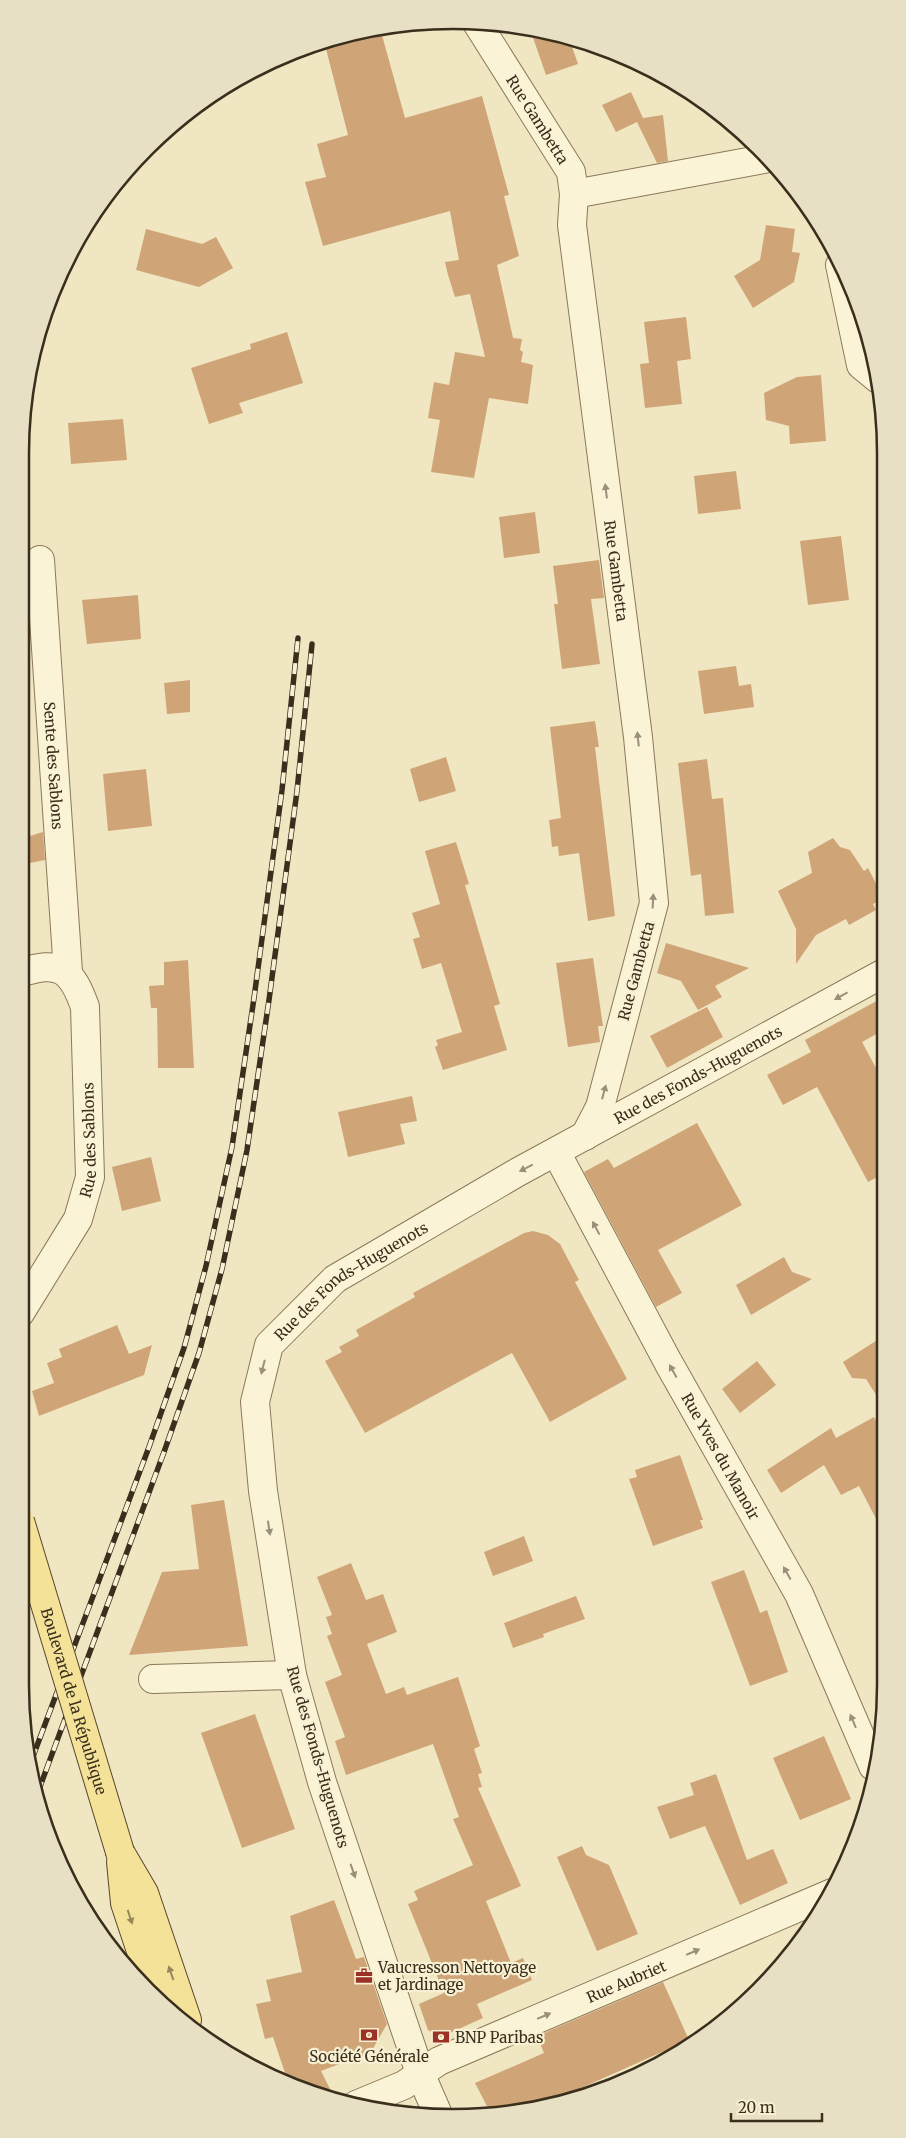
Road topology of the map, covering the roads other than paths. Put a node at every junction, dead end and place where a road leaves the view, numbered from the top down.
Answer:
1 (482, 30) edge
2 (759, 160) edge
3 (574, 194) junction
4 (846, 294) edge
5 (869, 372) edge
6 (40, 560) dead end
7 (29, 971) edge
8 (68, 972) junction
9 (877, 977) edge
10 (585, 1136) junction
11 (556, 1152) junction
12 (29, 1299) edge
13 (29, 1551) edge
14 (292, 1676) junction
15 (153, 1679) dead end
16 (870, 1762) edge
17 (120, 1852) junction
18 (819, 1898) edge
19 (152, 1984) edge
20 (185, 2014) edge
21 (420, 2073) junction
22 (367, 2100) edge
23 (435, 2108) edge

1 - 3 street, Rue Gambetta
2 - 3 street
10 -> 3 street, Rue Gambetta
4 - 5 street
6 - 8 street, Sente des Sablons
7 - 8 street
8 - 12 street, Rue des Sablons
9 -> 10 street, Rue des Fonds-Huguenots
10 - 11 street, Rue des Fonds-Huguenots
11 -> 14 street, Rue des Fonds-Huguenots
16 -> 11 street, Rue Yves du Manoir
13 - 17 main road, Boulevard de la République, bridge
14 - 15 street
14 -> 21 street, Rue des Fonds-Huguenots
17 -> 19 main road, Boulevard de la République
20 -> 17 main road, Boulevard de la République
21 -> 18 street, Rue Aubriet
21 - 22 street, Rue Aubriet
21 - 23 street, Rue des Fonds-Huguenots

